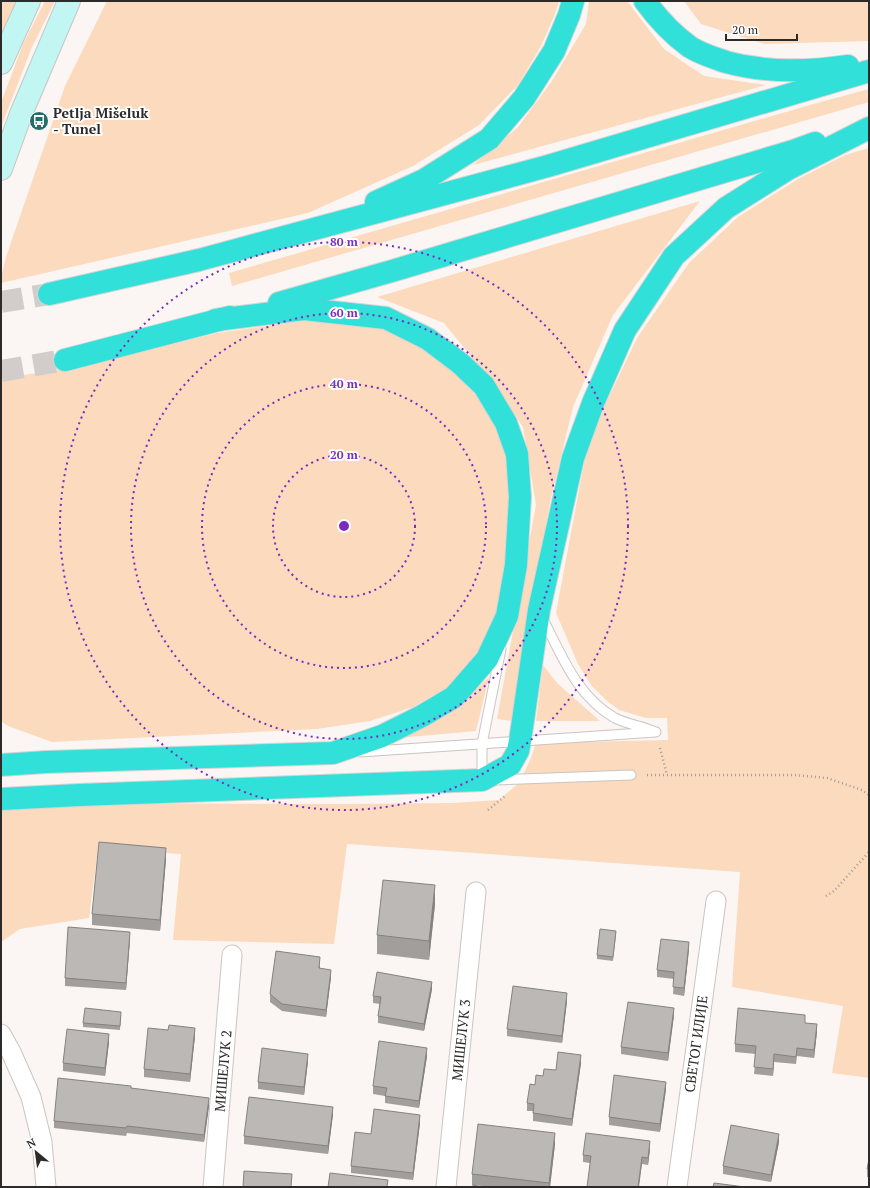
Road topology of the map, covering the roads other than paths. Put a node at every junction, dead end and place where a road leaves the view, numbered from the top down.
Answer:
1 (28, 1) edge
2 (69, 1) edge
3 (573, 1) edge
4 (645, 1) edge
5 (1, 63) edge
6 (869, 63) edge
7 (869, 71) edge
8 (869, 125) edge
9 (869, 128) edge
10 (1, 170) edge
11 (318, 228) junction
12 (49, 294) tunnel mouth
13 (216, 320) junction
14 (65, 360) tunnel mouth
15 (539, 610) junction
16 (507, 616) junction
17 (520, 741) junction
18 (482, 744) junction
19 (333, 753) junction
20 (4, 763) edge
21 (631, 775) road end
22 (482, 780) junction
23 (1, 799) edge
24 (476, 892) dead end
25 (716, 901) dead end
26 (232, 955) dead end
27 (1, 1034) edge
28 (46, 1187) edge
29 (213, 1187) edge
30 (446, 1187) edge
31 (677, 1187) edge

1 - 5 street
2 - 10 street
3 - 11 highway
4 - 6 highway
7 - 11 highway
8 - 13 highway
9 - 15 highway
11 - 12 highway
13 - 14 highway
13 - 16 highway
15 - 17 highway
15 - 17 lane
16 - 18 lane
16 - 19 highway
17 - 18 lane
17 - 22 highway
18 - 19 lane
18 - 22 lane
19 - 20 highway
21 - 22 lane
22 - 23 highway
24 - 30 street, МИШЕЛУК 3
25 - 31 street, СВЕТОГ ИЛИЈЕ
26 - 29 street, МИШЕЛУК 2
27 - 28 street

